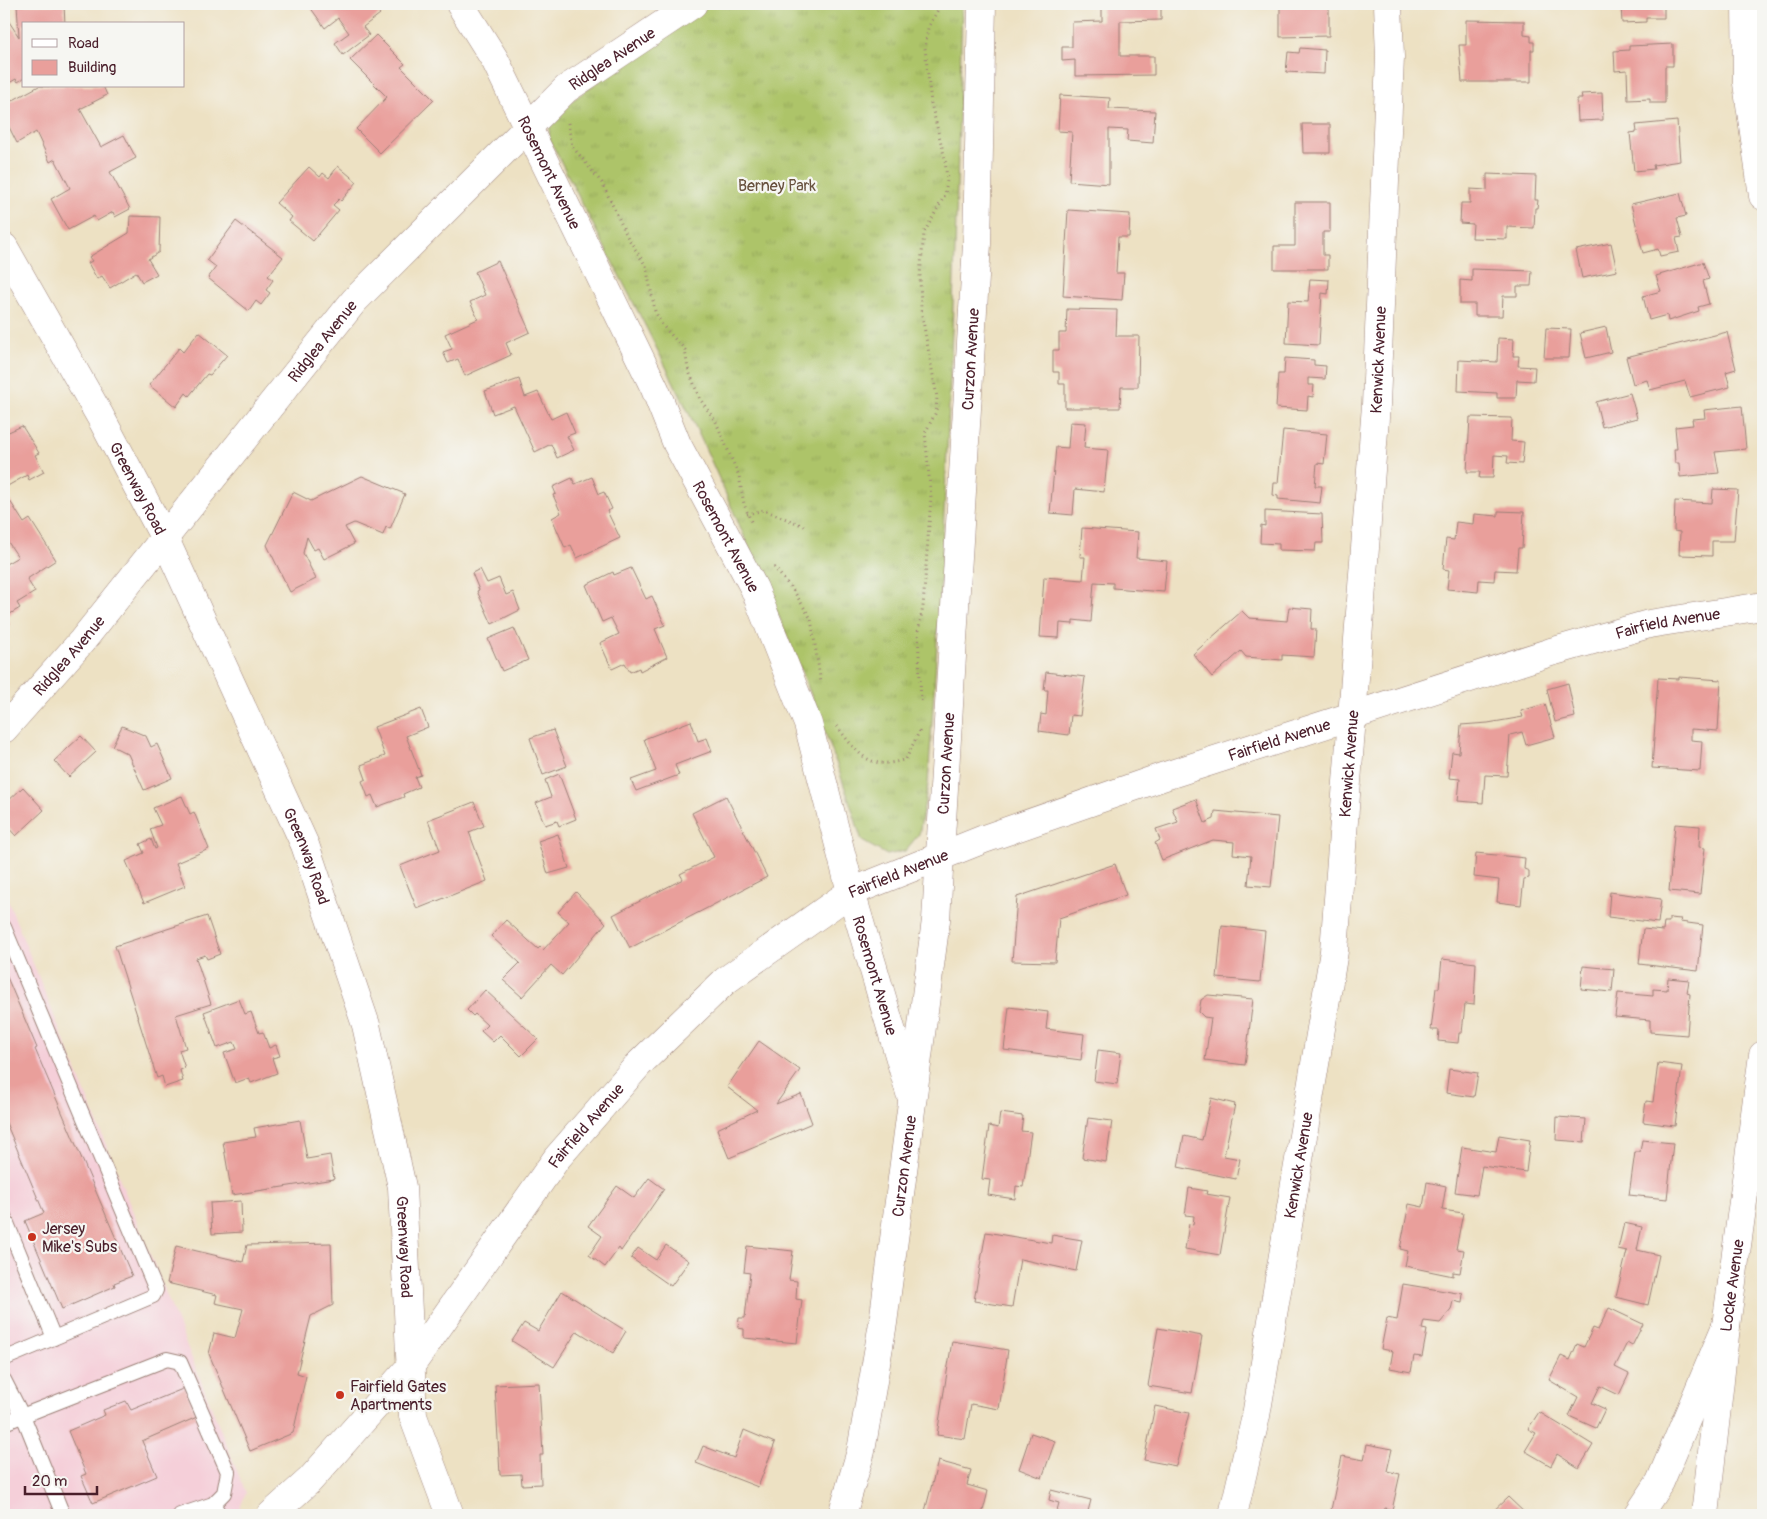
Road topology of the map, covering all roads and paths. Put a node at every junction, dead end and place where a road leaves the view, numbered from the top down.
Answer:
1 (460, 4) edge
2 (693, 4) edge
3 (941, 4) edge
4 (982, 4) edge
5 (1388, 4) edge
6 (1746, 4) edge
7 (567, 117) dead end
8 (528, 127) junction
9 (1763, 196) edge
10 (4, 247) edge
11 (748, 514) junction
12 (804, 526) dead end
13 (722, 527) junction
14 (754, 530) dead end
15 (164, 537) junction
16 (768, 560) dead end
17 (1763, 606) edge
18 (822, 692) dead end
19 (921, 710) dead end
20 (1352, 716) junction
21 (833, 722) dead end
22 (921, 728) dead end
23 (4, 729) edge
24 (939, 856) junction
25 (851, 892) junction
26 (4, 927) edge
27 (1763, 1055) edge
28 (912, 1101) junction
29 (4, 1216) edge
30 (1726, 1326) junction
31 (54, 1338) junction
32 (4, 1359) edge
33 (410, 1367) junction
34 (4, 1380) edge
35 (23, 1416) junction
36 (4, 1423) edge
37 (217, 1509) edge
38 (63, 1515) edge
39 (180, 1515) edge
40 (271, 1515) edge
41 (450, 1515) edge
42 (842, 1515) edge
43 (1233, 1515) edge
44 (1638, 1515) edge
45 (1705, 1515) edge

1 - 8 street, Rosemont Avenue
2 - 8 street, Ridglea Avenue
3 - 19 path
4 - 24 street, Curzon Avenue
5 - 20 street, Kenwick Avenue
6 - 9 street
7 - 11 path
8 - 13 street, Rosemont Avenue
8 - 15 street, Ridglea Avenue
10 - 15 street, Greenway Road
11 - 12 path
11 - 13 path
11 - 14 path
13 - 25 street, Rosemont Avenue
15 - 23 street, Ridglea Avenue
15 - 33 street, Greenway Road
16 - 18 path
17 - 20 street, Fairfield Avenue
20 - 24 street, Fairfield Avenue
20 - 43 street, Kenwick Avenue
21 - 22 path
24 - 25 street, Fairfield Avenue
24 - 28 street, Curzon Avenue
25 - 28 street, Rosemont Avenue
25 - 33 street, Fairfield Avenue
26 - 31 lane
27 - 30 street, Locke Avenue
28 - 42 street, Curzon Avenue
29 - 31 lane
30 - 44 street
30 - 45 street, Locke Avenue
31 - 32 lane
33 - 40 street, Fairfield Avenue
33 - 41 street, Greenway Road
34 - 35 lane
35 - 36 lane
35 - 37 lane
35 - 38 lane
37 - 39 lane

